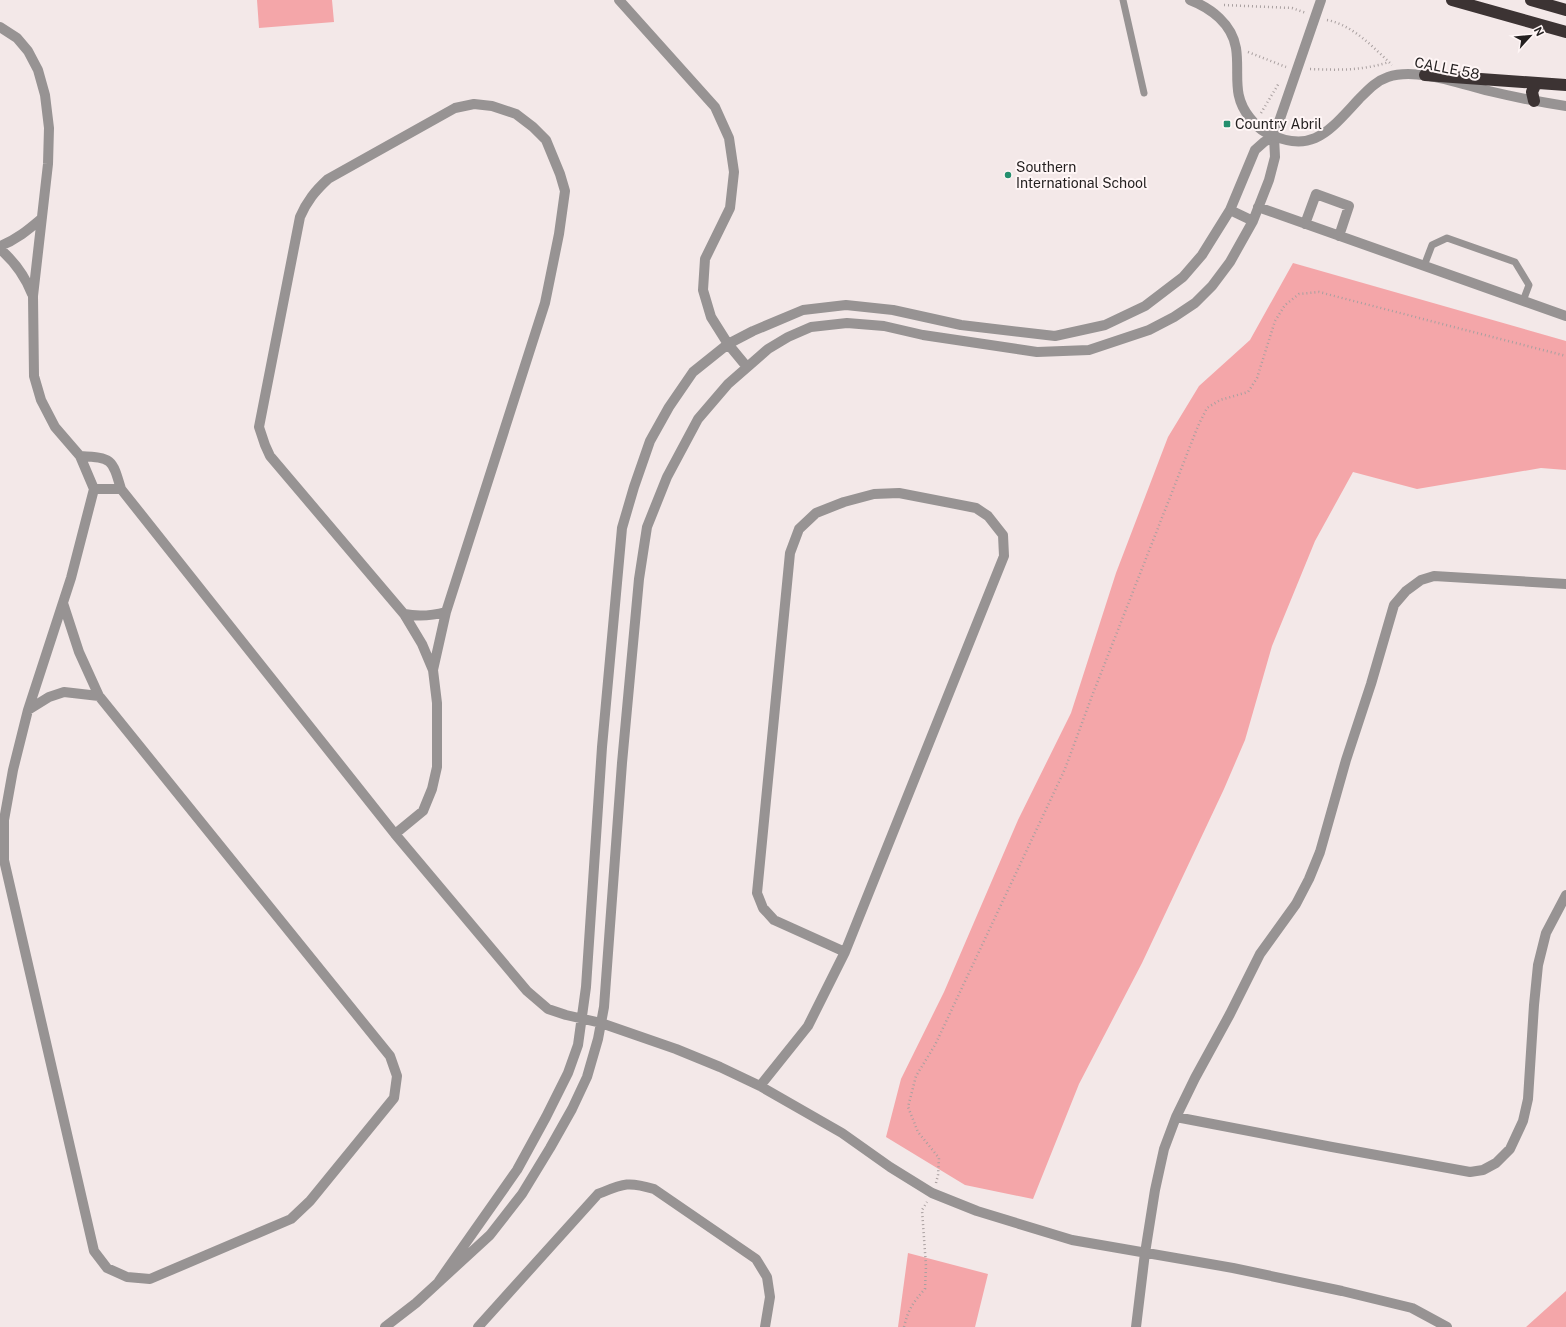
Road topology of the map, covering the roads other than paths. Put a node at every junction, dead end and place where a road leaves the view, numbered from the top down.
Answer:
1 (619, 0) edge
2 (1123, 0) edge
3 (1190, 0) edge
4 (1321, 0) edge
5 (1452, 0) edge
6 (1531, 0) edge
7 (1566, 10) edge
8 (0, 27) edge
9 (1566, 32) edge
10 (1425, 75) junction
11 (1536, 83) junction
12 (1566, 85) edge
13 (1144, 93) dead end
14 (1534, 101) junction
15 (1566, 106) edge
16 (1274, 136) junction
17 (1258, 207) junction
18 (1230, 210) junction
19 (41, 219) junction
20 (1253, 221) junction
21 (1305, 224) junction
22 (1339, 236) junction
23 (0, 246) edge
24 (0, 249) edge
25 (1424, 266) junction
26 (33, 296) junction
27 (1523, 301) junction
28 (1566, 316) edge
29 (728, 344) junction
30 (747, 367) junction
31 (80, 456) junction
32 (94, 489) junction
33 (121, 489) junction
34 (1566, 584) edge
35 (63, 603) junction
36 (446, 612) junction
37 (404, 614) junction
38 (433, 670) junction
39 (99, 696) junction
40 (28, 710) junction
41 (395, 834) junction
42 (1566, 895) edge
43 (845, 952) junction
44 (582, 1019) junction
45 (601, 1023) junction
46 (760, 1086) junction
47 (1176, 1117) junction
48 (1145, 1253) junction
49 (440, 1281) junction
50 (385, 1327) edge
51 (478, 1327) edge
52 (765, 1327) edge
53 (1136, 1327) edge
54 (1447, 1327) edge

1 - 29 street
2 - 13 lane
3 - 16 street, CALLE 58
4 - 16 street
5 - 9 highway
6 - 7 highway
8 - 19 street
10 - 11 highway
10 - 14 street, CALLE 58
10 - 16 street, CALLE 58
11 - 12 highway
11 - 14 highway
14 - 15 street, CALLE 58
16 - 17 street
16 - 18 street
17 - 20 street
17 - 21 street
18 - 20 street
18 - 29 street
19 - 23 street
19 - 26 street
20 - 30 street
21 - 22 street
21 - 22 street
22 - 25 street
24 - 26 street
25 - 27 street
25 - 27 lane
26 - 31 street
27 - 28 street
29 - 30 street
29 - 44 street
30 - 45 street
31 - 32 street
31 - 33 street
32 - 33 street
32 - 35 street
33 - 41 street
34 - 47 street
35 - 39 street
35 - 40 street
36 - 37 street
36 - 37 street
36 - 38 street
37 - 38 street
38 - 41 street
39 - 40 street
39 - 40 street
41 - 44 street
42 - 47 street
43 - 43 street
43 - 46 street
44 - 45 street
44 - 49 street
45 - 46 street
45 - 49 street
46 - 48 street
47 - 48 street
48 - 53 street
48 - 54 street
49 - 50 street
51 - 52 street

